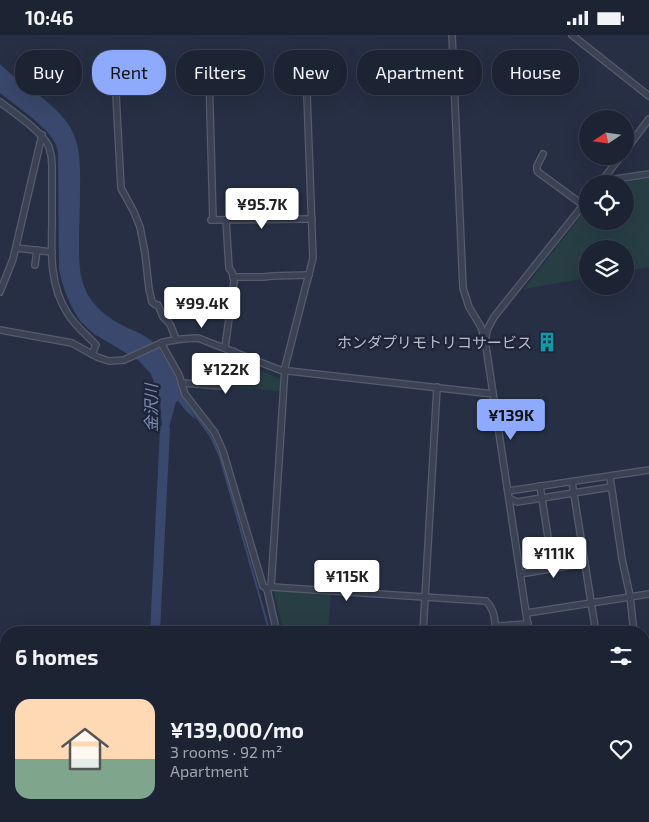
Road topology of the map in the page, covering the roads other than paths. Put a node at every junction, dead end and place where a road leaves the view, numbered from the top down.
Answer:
1 (452, 35) edge
2 (572, 35) edge
3 (116, 95) edge
4 (209, 95) edge
5 (307, 95) edge
6 (649, 96) edge
7 (0, 102) edge
8 (649, 119) edge
9 (42, 135) junction
10 (634, 139) edge
11 (543, 154) dead end
12 (649, 174) edge
13 (634, 177) edge
14 (579, 199) edge
15 (579, 210) edge
16 (312, 219) junction
17 (226, 220) junction
18 (16, 248) junction
19 (37, 250) junction
20 (52, 252) junction
21 (35, 265) dead end
22 (309, 275) junction
23 (233, 277) junction
24 (0, 292) edge
25 (0, 330) edge
26 (176, 339) junction
27 (485, 340) junction
28 (161, 343) junction
29 (225, 348) junction
30 (233, 351) junction
31 (92, 355) junction
32 (285, 371) junction
33 (182, 383) junction
34 (437, 387) junction
35 (493, 394) junction
36 (649, 470) edge
37 (610, 477) junction
38 (572, 482) junction
39 (540, 486) junction
40 (611, 487) junction
41 (508, 491) junction
42 (574, 493) junction
43 (509, 498) junction
44 (542, 498) junction
45 (585, 563) junction
46 (553, 569) junction
47 (520, 574) junction
48 (269, 588) junction
49 (649, 594) edge
50 (630, 596) junction
51 (425, 597) junction
52 (591, 603) junction
53 (526, 613) junction
54 (528, 624) joint
55 (276, 626) edge
56 (423, 626) edge
57 (498, 626) joint
58 (595, 626) edge
59 (633, 626) edge

1 - 27 street
2 - 6 street
3 - 26 street
4 - 17 street
5 - 16 street
7 - 9 street
8 - 10 street
9 - 18 street
9 - 20 street
11 - 14 street
12 - 13 street
15 - 27 street
16 - 17 street
16 - 22 street
17 - 23 street
18 - 19 street
18 - 24 street
19 - 20 street
19 - 21 street
20 - 31 street
22 - 23 street
22 - 32 street
23 - 29 street
25 - 31 street
26 - 28 street
26 - 29 street
27 - 35 street
28 - 31 street
28 - 33 street
29 - 30 street
30 - 32 street
30 - 33 street
32 - 34 street
32 - 48 street
33 - 48 street
34 - 35 street
34 - 51 street
35 - 41 street
36 - 37 street
37 - 38 street
37 - 40 street
38 - 39 street
38 - 42 street
39 - 41 street
39 - 44 street
40 - 42 street
40 - 50 street
41 - 43 street
42 - 44 street
42 - 45 street
43 - 44 street
43 - 47 street
44 - 46 street
45 - 46 street
45 - 52 street
46 - 47 street
47 - 53 street
48 - 51 street
48 - 55 street
49 - 50 street
50 - 52 street
50 - 59 street
51 - 56 street
51 - 57 street
52 - 53 street
52 - 58 street
53 - 54 street
54 - 57 street

